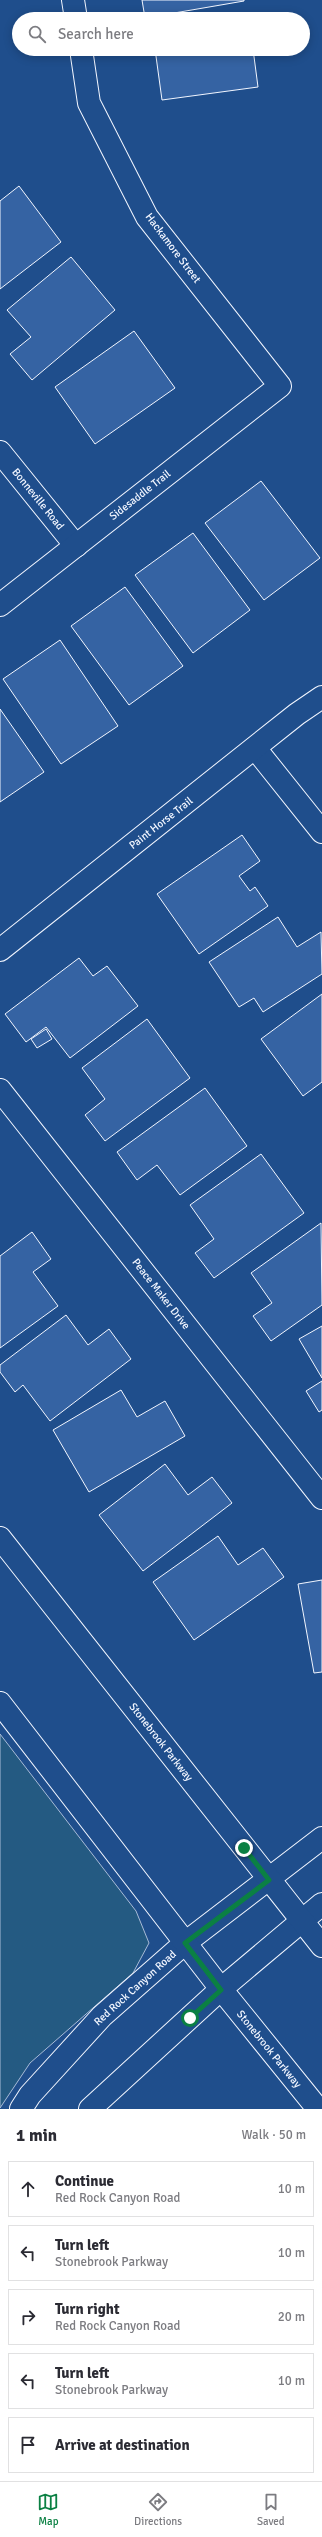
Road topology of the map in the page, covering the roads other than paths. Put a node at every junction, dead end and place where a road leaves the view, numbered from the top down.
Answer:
1 (73, 0) edge
2 (75, 12) edge
3 (82, 56) edge
4 (280, 386) joint
5 (0, 452) edge
6 (76, 546) junction
7 (0, 605) edge
8 (322, 697) edge
9 (255, 748) junction
10 (322, 832) edge
11 (0, 950) edge
12 (0, 1090) edge
13 (322, 1498) edge
14 (0, 1538) edge
15 (0, 1703) edge
16 (322, 1838) edge
17 (269, 1880) junction
18 (322, 1904) edge
19 (302, 1921) junction
20 (185, 1943) junction
21 (322, 1946) edge
22 (221, 1990) junction
23 (21, 2109) edge
24 (90, 2109) edge
25 (318, 2109) edge

1 - 2 street
3 - 4 street, Hackamore Street
4 - 6 street, Sidesaddle Trail
5 - 6 street, Bonneville Road
6 - 7 street, Sidesaddle Trail
8 - 9 street, Paint Horse Trail
9 - 10 street
9 - 11 street, Paint Horse Trail
12 - 13 street, Peace Maker Drive
14 - 17 street, Stonebrook Parkway
15 - 20 street, Stonebrook Parkway
16 - 17 street, Red Rock Canyon Road
17 - 19 street, Stonebrook Parkway
17 - 20 street, Red Rock Canyon Road
18 - 19 street
19 - 21 street, Stonebrook Parkway
19 - 22 street
20 - 22 street, Stonebrook Parkway
20 - 23 street, Red Rock Canyon Road
22 - 24 street
22 - 25 street, Stonebrook Parkway

